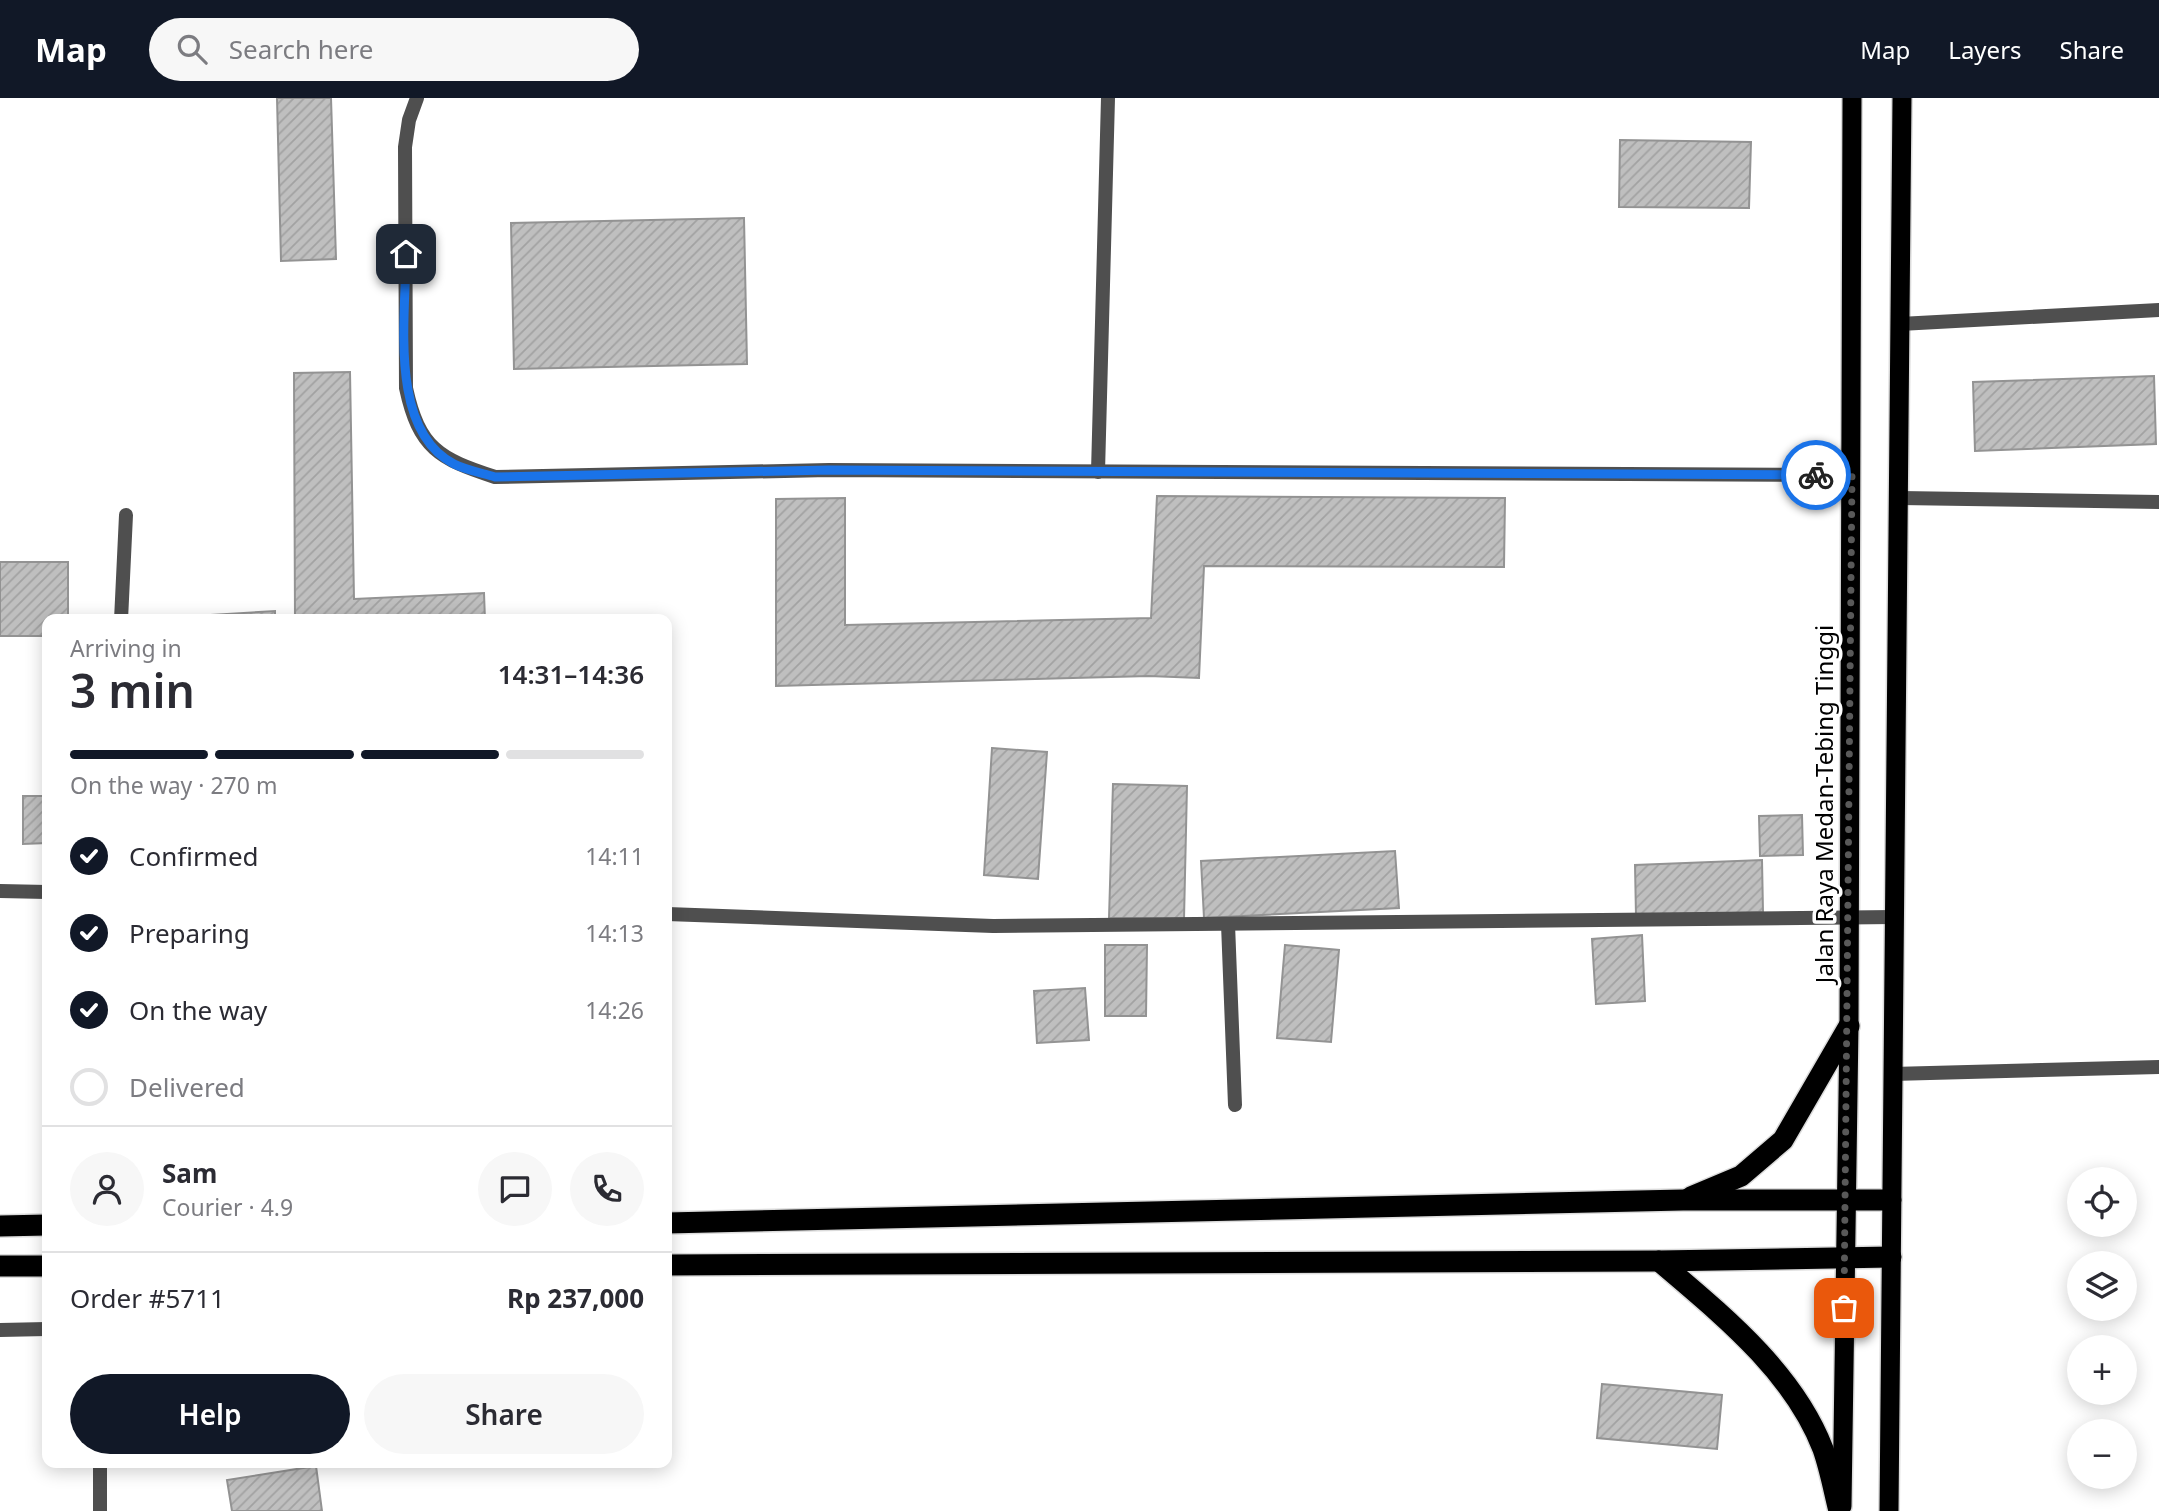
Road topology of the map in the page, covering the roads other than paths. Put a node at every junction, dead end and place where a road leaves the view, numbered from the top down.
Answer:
1 (417, 98) edge
2 (1108, 98) edge
3 (1852, 98) edge
4 (1902, 98) edge
5 (2159, 310) edge
6 (1900, 324) junction
7 (1098, 472) junction
8 (1852, 475) junction
9 (1900, 498) junction
10 (2159, 502) edge
11 (126, 516) dead end
12 (121, 614) edge
13 (0, 891) edge
14 (42, 892) edge
15 (672, 914) edge
16 (1849, 916) junction
17 (1894, 917) junction
18 (1227, 924) junction
19 (1849, 1026) junction
20 (2159, 1067) edge
21 (1892, 1074) junction
22 (1235, 1105) dead end
23 (1682, 1200) junction
24 (1891, 1200) junction
25 (1844, 1202) junction
26 (672, 1223) edge
27 (42, 1225) edge
28 (0, 1226) edge
29 (1891, 1257) junction
30 (1844, 1258) junction
31 (1659, 1261) junction
32 (672, 1265) edge
33 (0, 1266) edge
34 (42, 1266) edge
35 (42, 1329) edge
36 (0, 1330) edge
37 (100, 1468) edge
38 (100, 1511) edge
39 (1841, 1511) edge
40 (1889, 1511) edge

1 - 7 street
2 - 7 street
3 - 8 highway, Jalan Raya Medan-Tebing Tinggi
4 - 6 highway
5 - 6 street
6 - 9 highway
7 - 8 street
8 - 16 highway, Jalan Raya Medan-Tebing Tinggi
9 - 10 street
9 - 17 highway
11 - 12 street
13 - 14 street
15 - 18 street
16 - 17 street
16 - 18 street
16 - 19 highway, Jalan Raya Medan-Tebing Tinggi
17 - 21 highway
18 - 22 street
19 - 23 highway
19 - 25 highway, Jalan Raya Medan-Tebing Tinggi
20 - 21 street
21 - 24 highway
23 - 25 highway
23 - 26 highway
24 - 25 highway
24 - 29 highway
25 - 30 highway, Jalan Raya Medan-Tebing Tinggi
27 - 28 highway
29 - 30 highway
29 - 40 highway
30 - 31 highway
30 - 39 highway, Jalan Raya Medan-Tebing Tinggi
31 - 32 highway
31 - 39 highway
33 - 34 highway
35 - 36 street
37 - 38 street

